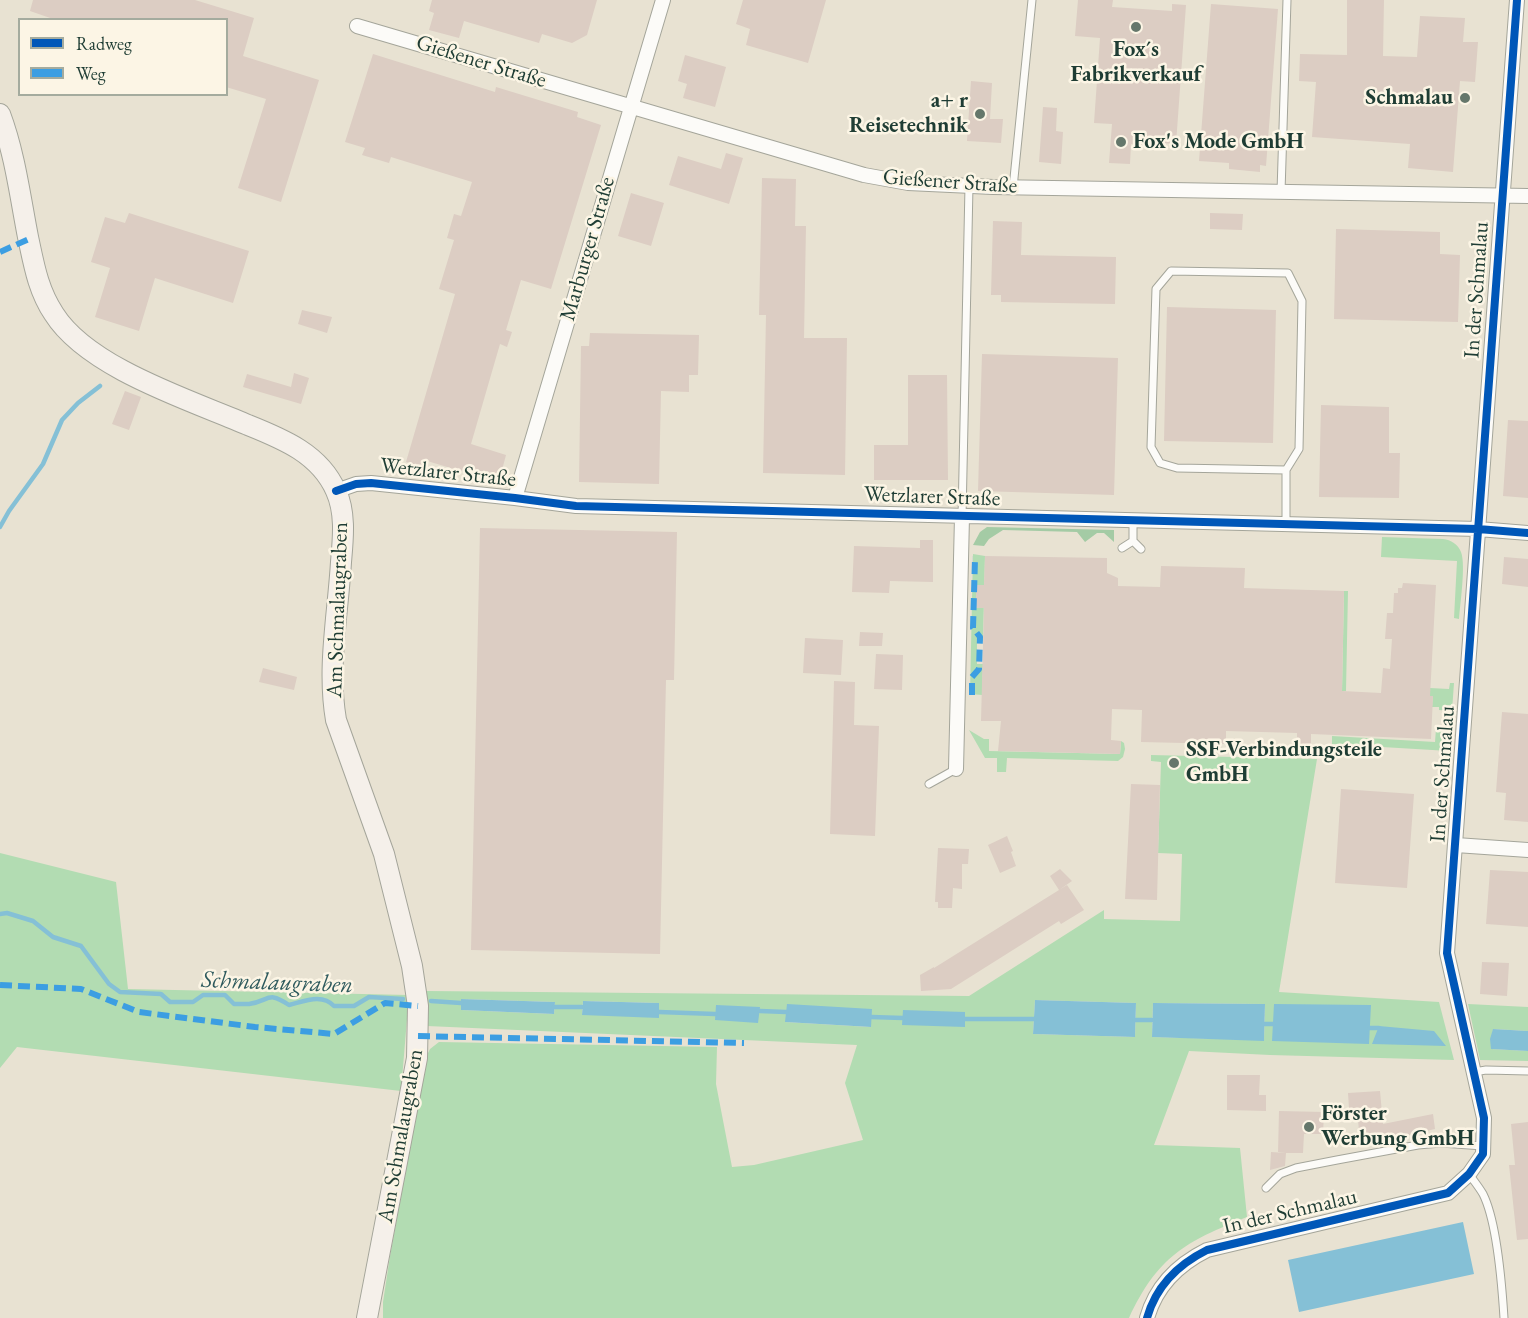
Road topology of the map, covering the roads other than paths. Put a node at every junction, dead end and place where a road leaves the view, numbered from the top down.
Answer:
1 (663, 0) edge
2 (1032, 0) edge
3 (1287, 0) edge
4 (1517, 0) edge
5 (357, 26) dead end
6 (630, 107) junction
7 (0, 114) edge
8 (969, 186) junction
9 (1013, 188) junction
10 (1281, 192) junction
11 (1502, 196) junction
12 (1528, 196) edge
13 (1286, 470) junction
14 (336, 491) junction
15 (515, 498) junction
16 (962, 517) junction
17 (1133, 521) junction
18 (1286, 524) junction
19 (1478, 529) junction
20 (1528, 533) edge
21 (1133, 541) junction
22 (1122, 548) dead end
23 (1141, 549) dead end
24 (956, 769) joint
25 (929, 784) dead end
26 (1456, 845) junction
27 (1528, 850) edge
28 (1528, 1071) edge
29 (1474, 1072) junction
30 (1483, 1146) junction
31 (1469, 1174) junction
32 (1266, 1188) dead end
33 (367, 1318) edge
34 (1147, 1318) edge
35 (1504, 1318) edge

1 - 6 street, Marburger Straße
2 - 9 lane
3 - 10 lane
4 - 11 street, In der Schmalau
5 - 6 street, Gießener Straße
6 - 8 street, Gießener Straße
6 - 15 street, Marburger Straße
7 - 14 main road, Am Schmalaugraben
8 - 9 street, Gießener Straße
8 - 16 lane
9 - 10 street, Gießener Straße
10 - 11 street, Gießener Straße
11 - 12 street, Gießener Straße
11 - 19 street, In der Schmalau
13 - 13 lane
13 - 18 lane
14 - 15 street, Wetzlarer Straße
14 - 33 main road, Am Schmalaugraben
15 - 16 street, Wetzlarer Straße
16 - 17 street, Wetzlarer Straße
16 - 24 street, Wetzlarer Straße
17 - 18 street, Wetzlarer Straße
17 - 21 lane
18 - 19 street, Wetzlarer Straße
19 - 20 street, Wetzlarer Straße
19 - 26 street, In der Schmalau
21 - 22 lane
21 - 23 lane
24 - 25 lane
26 - 27 street
26 - 29 street, In der Schmalau
28 - 29 lane
29 - 30 street, In der Schmalau
30 - 31 street, In der Schmalau
30 - 32 lane
31 - 34 street, In der Schmalau
31 - 35 lane

